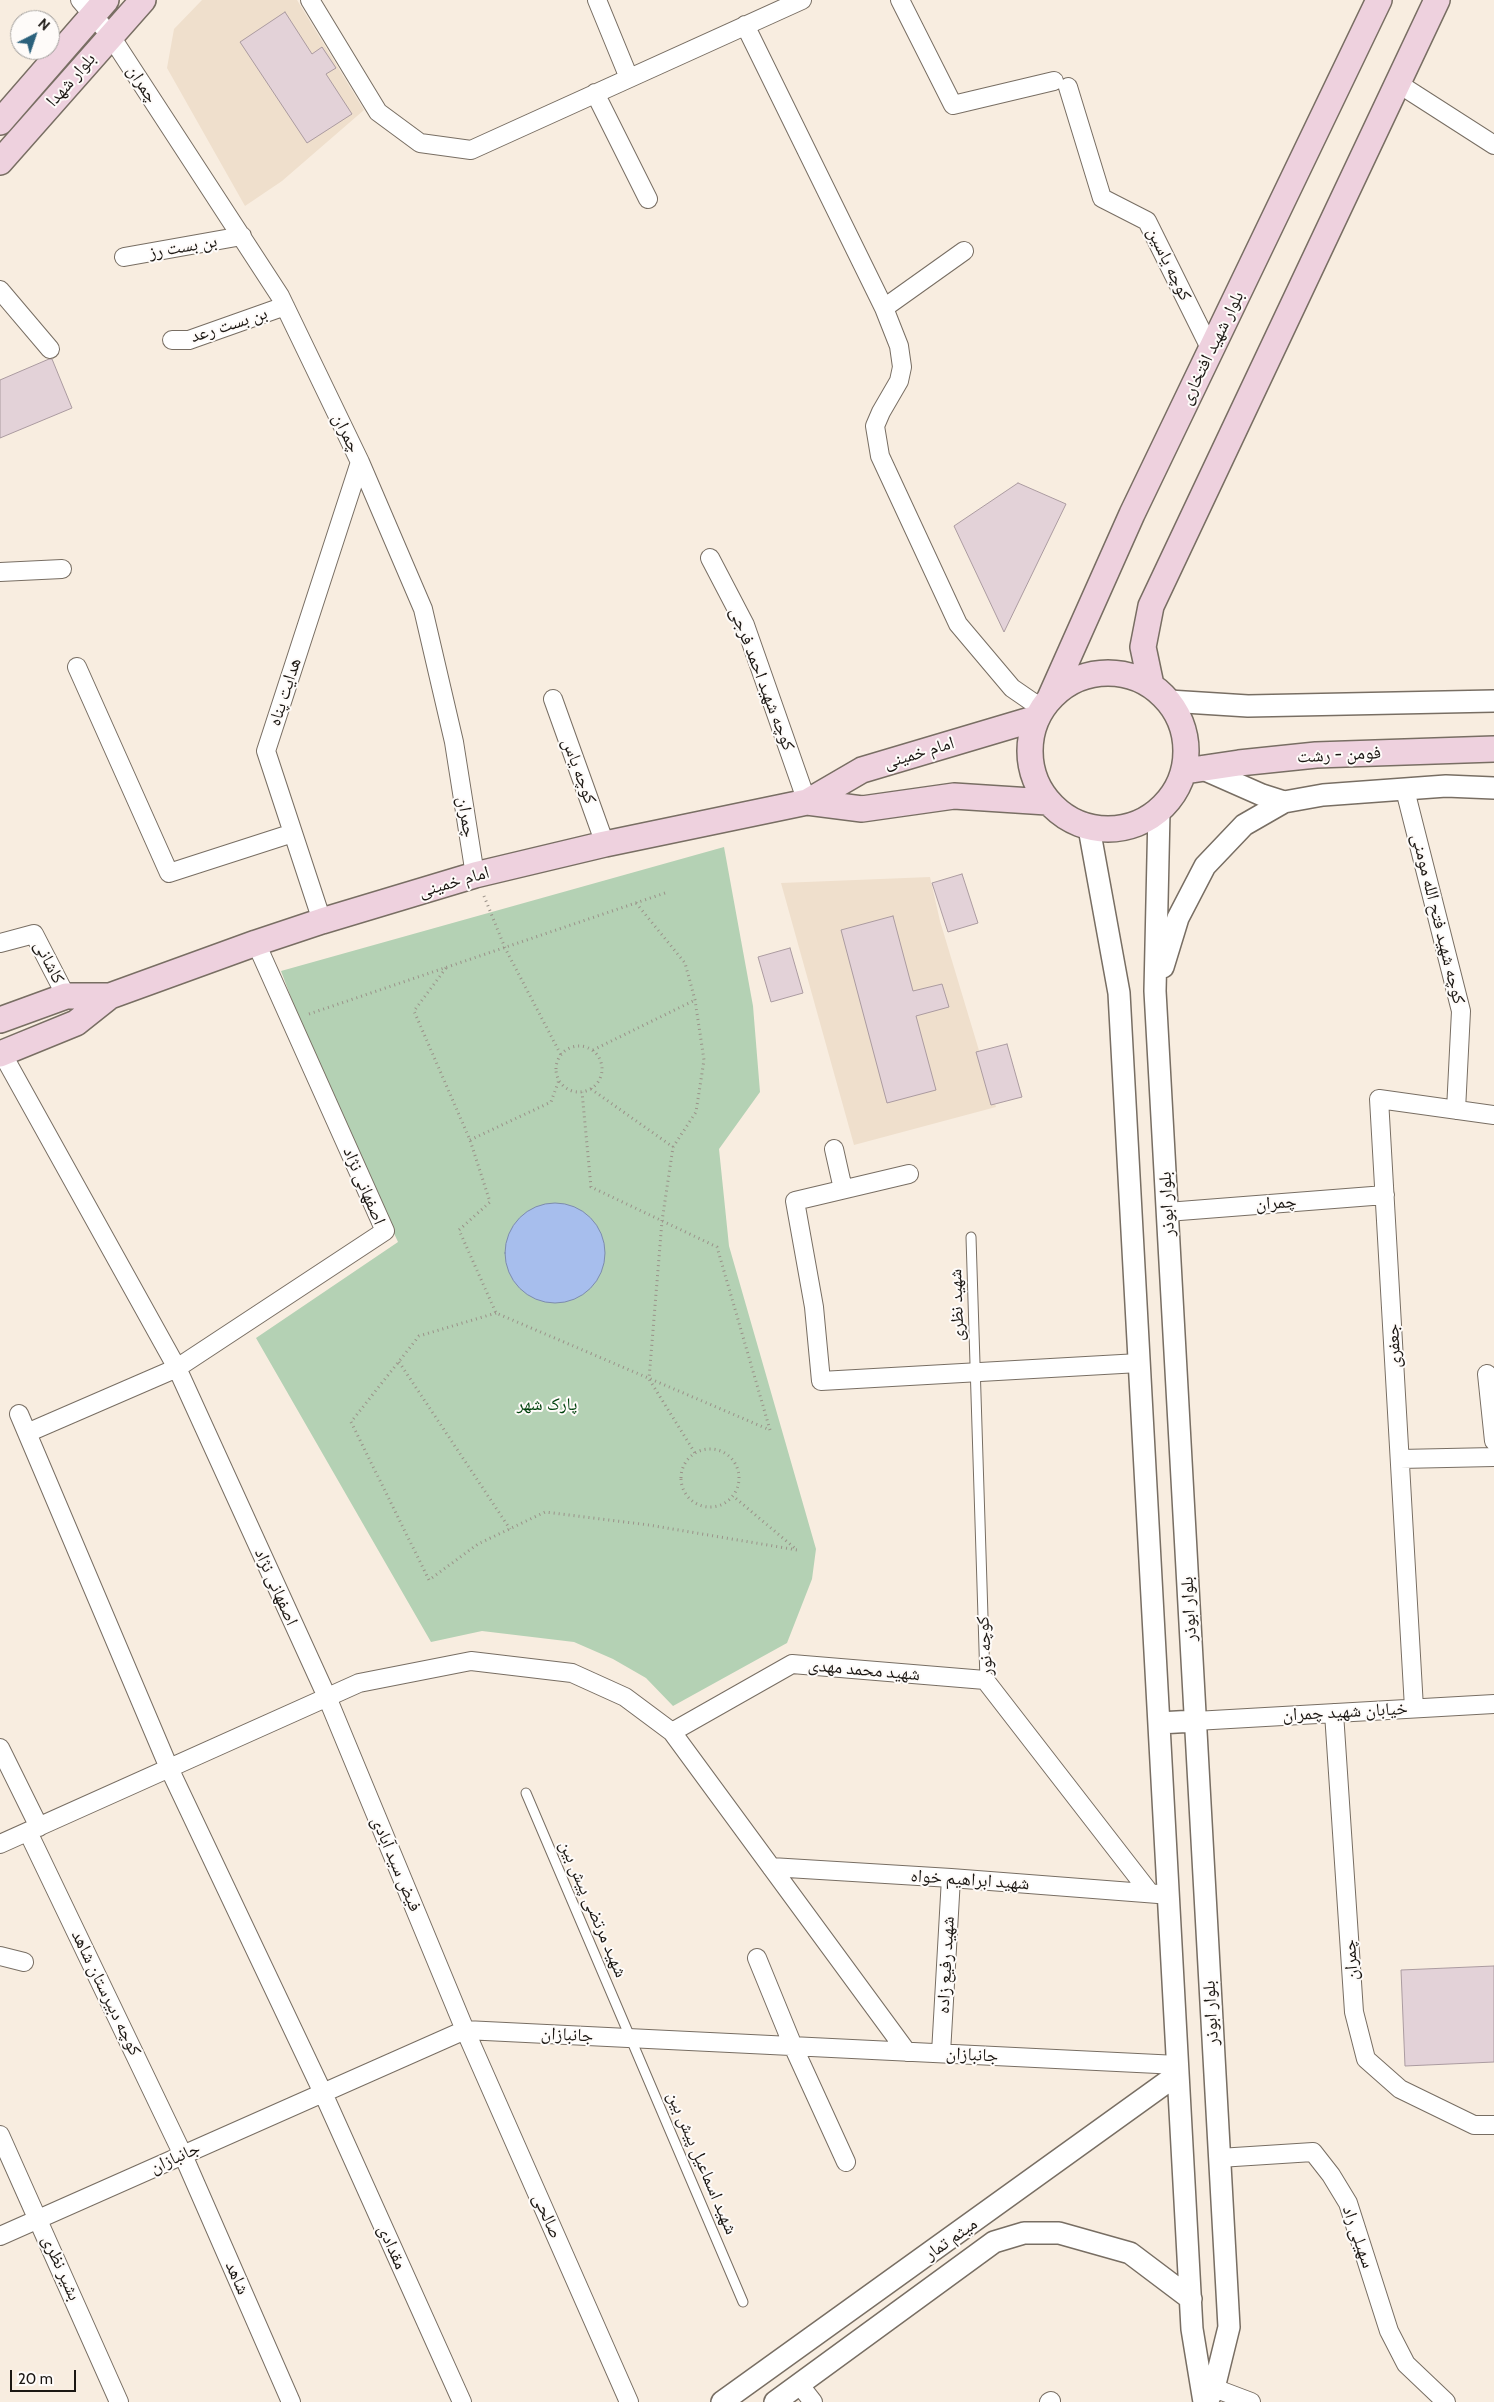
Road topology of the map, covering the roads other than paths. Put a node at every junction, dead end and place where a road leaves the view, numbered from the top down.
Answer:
1 (143, 0) edge
2 (310, 0) edge
3 (597, 0) edge
4 (802, 0) edge
5 (900, 0) edge
6 (1379, 0) edge
7 (1437, 0) edge
8 (93, 5) edge
9 (745, 25) junction
10 (110, 35) junction
11 (629, 78) junction
12 (1399, 84) junction
13 (595, 93) junction
14 (0, 122) edge
15 (1494, 145) edge
16 (0, 162) edge
17 (648, 199) dead end
18 (242, 236) junction
19 (964, 251) dead end
20 (124, 258) dead end
21 (0, 290) edge
22 (285, 306) junction
23 (884, 308) junction
24 (172, 340) dead end
25 (50, 349) dead end
26 (1211, 350) junction
27 (360, 462) junction
28 (710, 558) dead end
29 (62, 568) dead end
30 (0, 572) edge
31 (77, 667) dead end
32 (1151, 685) junction
33 (553, 699) dead end
34 (1169, 701) junction
35 (1494, 701) edge
36 (1043, 708) junction
37 (1494, 749) edge
38 (1194, 770) junction
39 (1494, 788) edge
40 (1405, 790) junction
41 (808, 802) junction
42 (1047, 802) junction
43 (1284, 802) junction
44 (1159, 812) junction
45 (1089, 828) junction
46 (293, 834) junction
47 (605, 844) junction
48 (475, 875) junction
49 (322, 921) junction
50 (256, 942) junction
51 (0, 943) edge
52 (1155, 991) junction
53 (66, 996) junction
54 (110, 996) junction
55 (0, 1020) edge
56 (1, 1053) edge
57 (1456, 1110) junction
58 (1494, 1115) edge
59 (834, 1148) dead end
60 (909, 1174) dead end
61 (843, 1189) junction
62 (1385, 1195) junction
63 (1167, 1212) junction
64 (971, 1237) dead end
65 (1139, 1363) junction
66 (176, 1368) junction
67 (975, 1372) junction
68 (1487, 1374) dead end
69 (20, 1414) dead end
70 (27, 1433) junction
71 (1494, 1441) edge
72 (1494, 1457) edge
73 (1400, 1459) junction
74 (985, 1680) junction
75 (327, 1697) junction
76 (1494, 1704) edge
77 (1414, 1708) junction
78 (1334, 1713) junction
79 (1195, 1721) junction
80 (1159, 1723) junction
81 (672, 1732) junction
82 (0, 1748) edge
83 (170, 1768) junction
84 (526, 1793) dead end
85 (34, 1829) junction
86 (0, 1844) edge
87 (771, 1867) junction
88 (951, 1878) junction
89 (1159, 1894) junction
90 (0, 1956) edge
91 (758, 1958) dead end
92 (24, 1962) dead end
93 (465, 2030) junction
94 (631, 2038) junction
95 (793, 2046) junction
96 (907, 2052) junction
97 (941, 2053) junction
98 (1178, 2070) junction
99 (323, 2093) junction
100 (1494, 2125) edge
101 (0, 2135) edge
102 (183, 2155) junction
103 (1219, 2158) junction
104 (846, 2162) dead end
105 (981, 2218) junction
106 (39, 2219) junction
107 (0, 2236) edge
108 (994, 2242) junction
109 (1190, 2299) junction
110 (743, 2302) dead end
111 (799, 2384) junction
112 (1208, 2397) edge
113 (119, 2402) edge
114 (291, 2402) edge
115 (462, 2402) edge
116 (629, 2402) edge
117 (722, 2402) edge
118 (775, 2402) edge
119 (812, 2402) edge
120 (1251, 2402) edge
121 (1446, 2402) edge

1 - 10 main road, بلوار شهدا
2 - 13 street
3 - 11 street
4 - 9 street
5 - 26 street, کوچه یاسین
6 - 26 main road, بلوار شهید افتخاری
7 - 12 main road
8 - 10 street, چمران
8 - 14 main road, بلوار شهدا
9 - 11 street
9 - 23 street
10 - 16 main road, بلوار شهدا
10 - 18 street, چمران
11 - 13 street
12 - 15 street
12 - 32 main road
13 - 17 street
18 - 20 street, بن بست رز
18 - 22 street, چمران
19 - 23 street
21 - 25 street
22 - 24 street, بن بست رعد
22 - 27 street, چمران
23 - 36 street
26 - 36 main road, بلوار شهید افتخاری
27 - 46 street, هدایت پناه
27 - 48 street, چمران
28 - 41 street, کوچه شهید احمد فرجی
29 - 30 street
31 - 46 street
32 - 34 main road
32 - 36 main road
33 - 47 street, کوچه یاس
34 - 35 street
34 - 38 main road
36 - 41 main road, امام خمینی
36 - 42 main road
37 - 38 main road, فومن - رشت
38 - 43 street
38 - 44 main road
39 - 40 street
40 - 43 street
40 - 57 street, کوچه شهید فتح الله مومنی
41 - 42 main road, امام خمینی
41 - 47 main road, امام خمینی
42 - 45 main road
43 - 52 street
44 - 45 main road
44 - 52 street, بلوار ابوذر
45 - 65 street, بلوار ابوذر
46 - 49 street, هدایت پناه
47 - 48 main road, امام خمینی
48 - 49 main road, امام خمینی
49 - 50 main road, امام خمینی
50 - 54 main road, امام خمینی
50 - 66 street, اصفهانی نژاد
51 - 53 street, کاشانی
52 - 63 street, بلوار ابوذر
53 - 54 main road, امام خمینی
53 - 55 main road, امام خمینی
54 - 56 main road, امام خمینی
56 - 66 street, اصفهانی نژاد
57 - 58 street, جعفری
57 - 62 street, جعفری
59 - 61 street
60 - 61 street
61 - 67 street
62 - 63 street, چمران
62 - 73 street, جعفری
63 - 79 street, بلوار ابوذر
64 - 67 lane, شهید نظری
65 - 67 street
65 - 80 street, بلوار ابوذر
66 - 70 street
66 - 75 street, اصفهانی نژاد
67 - 74 lane, کوچه نور
68 - 71 street
69 - 70 street, مقدادی
70 - 83 street, مقدادی
72 - 73 street
73 - 77 street, جعفری
74 - 81 street, شهید محمد مهدی
74 - 89 street, کوچه نور
75 - 81 street
75 - 83 street
75 - 93 street, فیض سید آبادی
76 - 77 street, خیابان شهید چمران
77 - 78 street, خیابان شهید چمران
78 - 79 street, خیابان شهید چمران
78 - 100 street, چمران
79 - 80 street
79 - 103 street, بلوار ابوذر
80 - 89 street, بلوار ابوذر
81 - 87 street
82 - 85 street, کوچه دبیرستان شاهد
83 - 85 street
83 - 99 street, مقدادی
84 - 94 lane, شهید مرتضی پیش بین
85 - 86 street
85 - 102 street, کوچه دبیرستان شاهد
87 - 88 street, شهید ابراهیم خواه
87 - 96 street
88 - 89 street, شهید ابراهیم خواه
88 - 97 street, شهید رفیع زاده
89 - 98 street, بلوار ابوذر
90 - 92 street
91 - 95 street
93 - 94 street, جانبازان
93 - 99 street, جانبازان
93 - 116 street, صالحی
94 - 95 street, جانبازان
94 - 110 lane, شهید اسماعیل پیش بین
95 - 96 street, جانبازان
95 - 104 street
96 - 97 street, جانبازان
97 - 98 street, جانبازان
98 - 105 street, میثم تمار
98 - 109 street, بلوار ابوذر
99 - 102 street, جانبازان
99 - 115 street, مقدادی
101 - 106 street, بشیر نظری
102 - 106 street, جانبازان
102 - 114 street, شاهد
103 - 112 street, بلوار ابوذر
103 - 121 street, سهیلی راد
105 - 108 street
105 - 117 street, میثم تمار
106 - 107 street, جانبازان
106 - 113 street, بشیر نظری
108 - 109 street, میثم تمار
108 - 111 street, میثم تمار
109 - 112 street, بلوار ابوذر
111 - 118 street, میثم تمار
111 - 119 street
112 - 120 street

